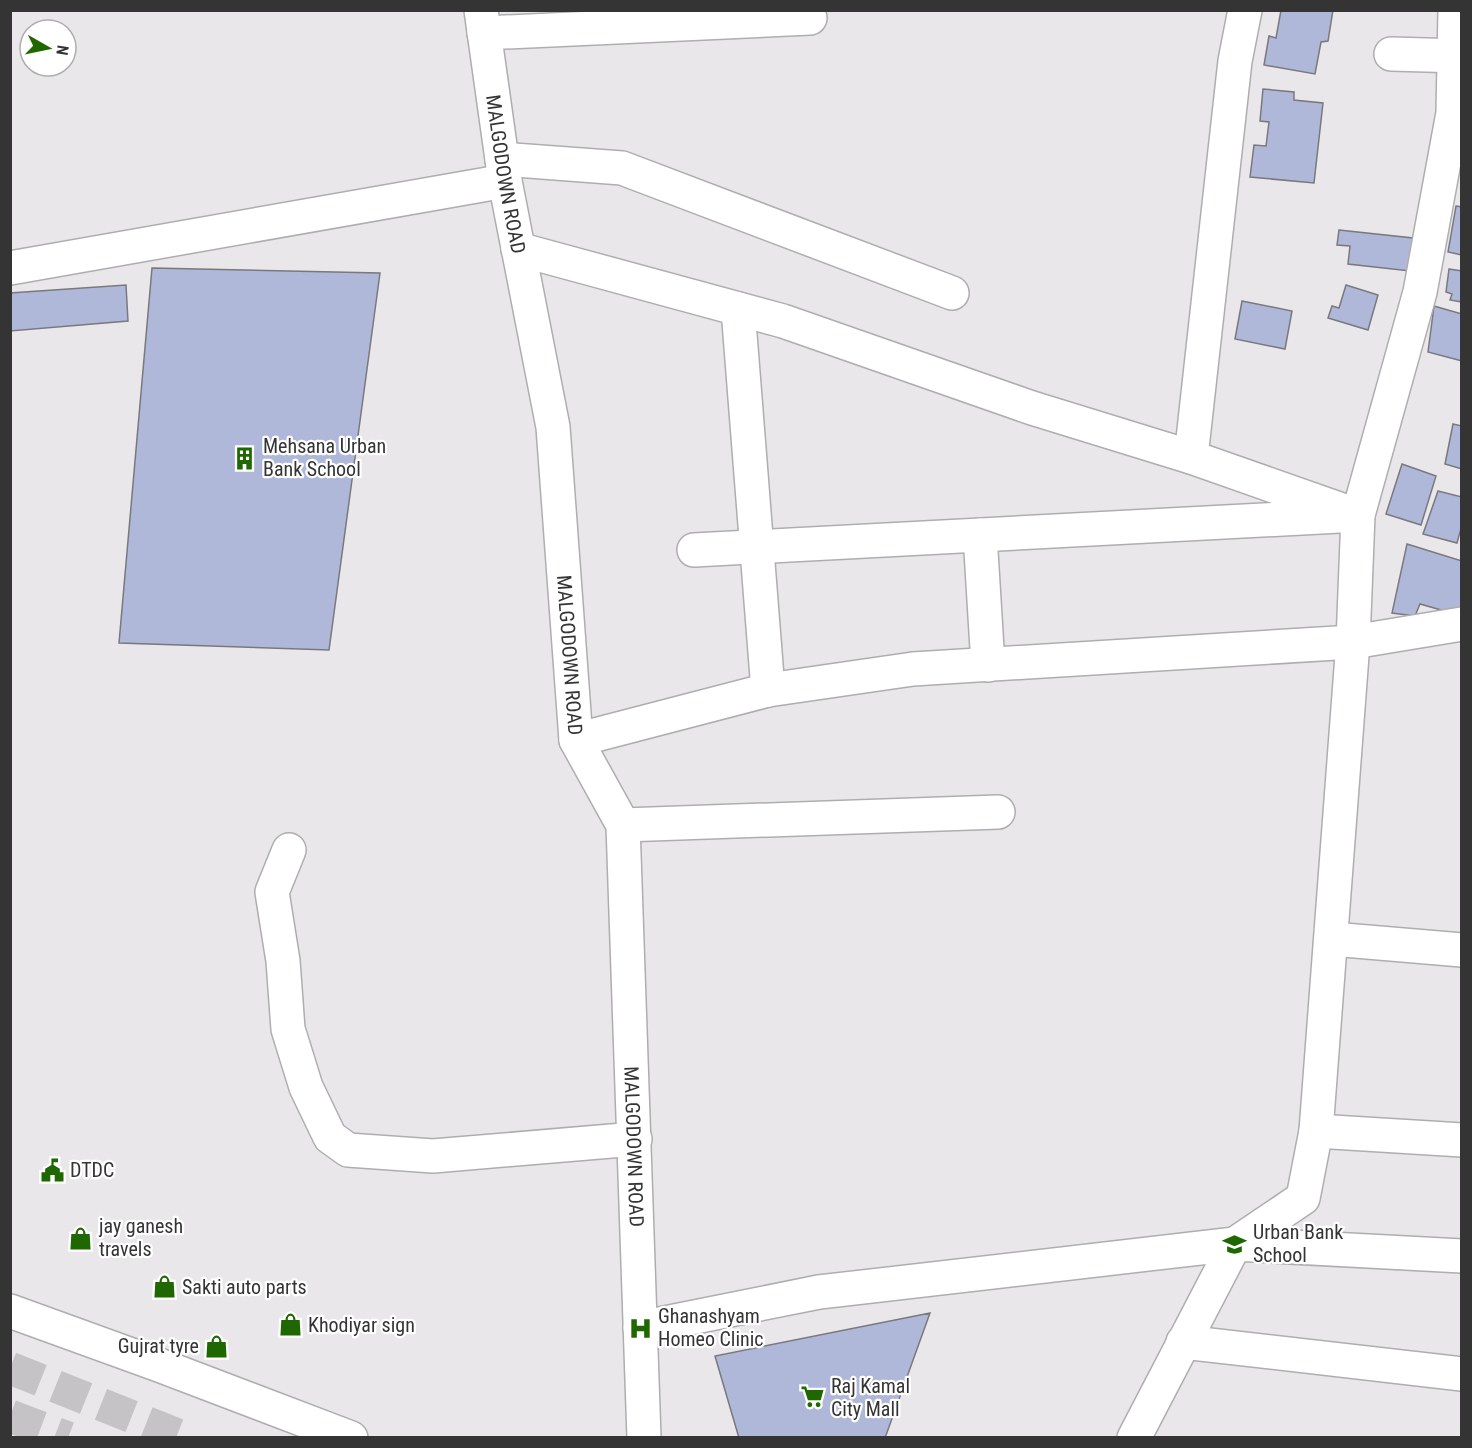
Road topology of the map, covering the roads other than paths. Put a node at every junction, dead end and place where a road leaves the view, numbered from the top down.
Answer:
1 (1245, 10) edge
2 (1455, 10) edge
3 (810, 18) dead end
4 (483, 22) edge
5 (1391, 54) dead end
6 (1458, 56) edge
7 (503, 170) junction
8 (518, 249) junction
9 (10, 268) edge
10 (952, 292) dead end
11 (738, 309) junction
12 (1191, 457) junction
13 (1358, 515) junction
14 (980, 535) junction
15 (757, 547) junction
16 (694, 550) dead end
17 (1461, 624) edge
18 (1353, 642) junction
19 (988, 665) junction
20 (768, 690) junction
21 (576, 740) junction
22 (998, 812) dead end
23 (623, 825) junction
24 (289, 850) dead end
25 (1332, 939) junction
26 (1461, 950) edge
27 (1316, 1131) junction
28 (635, 1139) junction
29 (1461, 1140) edge
30 (1235, 1244) junction
31 (1461, 1256) edge
32 (10, 1311) edge
33 (640, 1328) junction
34 (1183, 1342) junction
35 (1461, 1374) edge
36 (351, 1437) edge
37 (644, 1437) edge
38 (1134, 1437) edge

1 - 12 street
2 - 6 street
3 - 4 street
4 - 7 street, MALGODOWN ROAD
5 - 6 street
6 - 13 street
7 - 8 street, MALGODOWN ROAD
7 - 9 street
7 - 10 street
8 - 11 street
8 - 21 street, MALGODOWN ROAD
11 - 12 street
11 - 15 street
12 - 13 street
13 - 14 street
13 - 18 street
14 - 15 street
14 - 19 street
15 - 16 street
15 - 20 street
17 - 18 street
18 - 19 street
18 - 25 street
19 - 20 street
20 - 21 street
21 - 23 street, MALGODOWN ROAD
22 - 23 street
23 - 28 street, MALGODOWN ROAD
24 - 28 street
25 - 26 street
25 - 27 street
27 - 29 street
27 - 30 street
28 - 33 street, MALGODOWN ROAD
30 - 31 street
30 - 33 street
30 - 34 street
32 - 36 street
33 - 37 street, MALGODOWN ROAD
34 - 35 street
34 - 38 street

